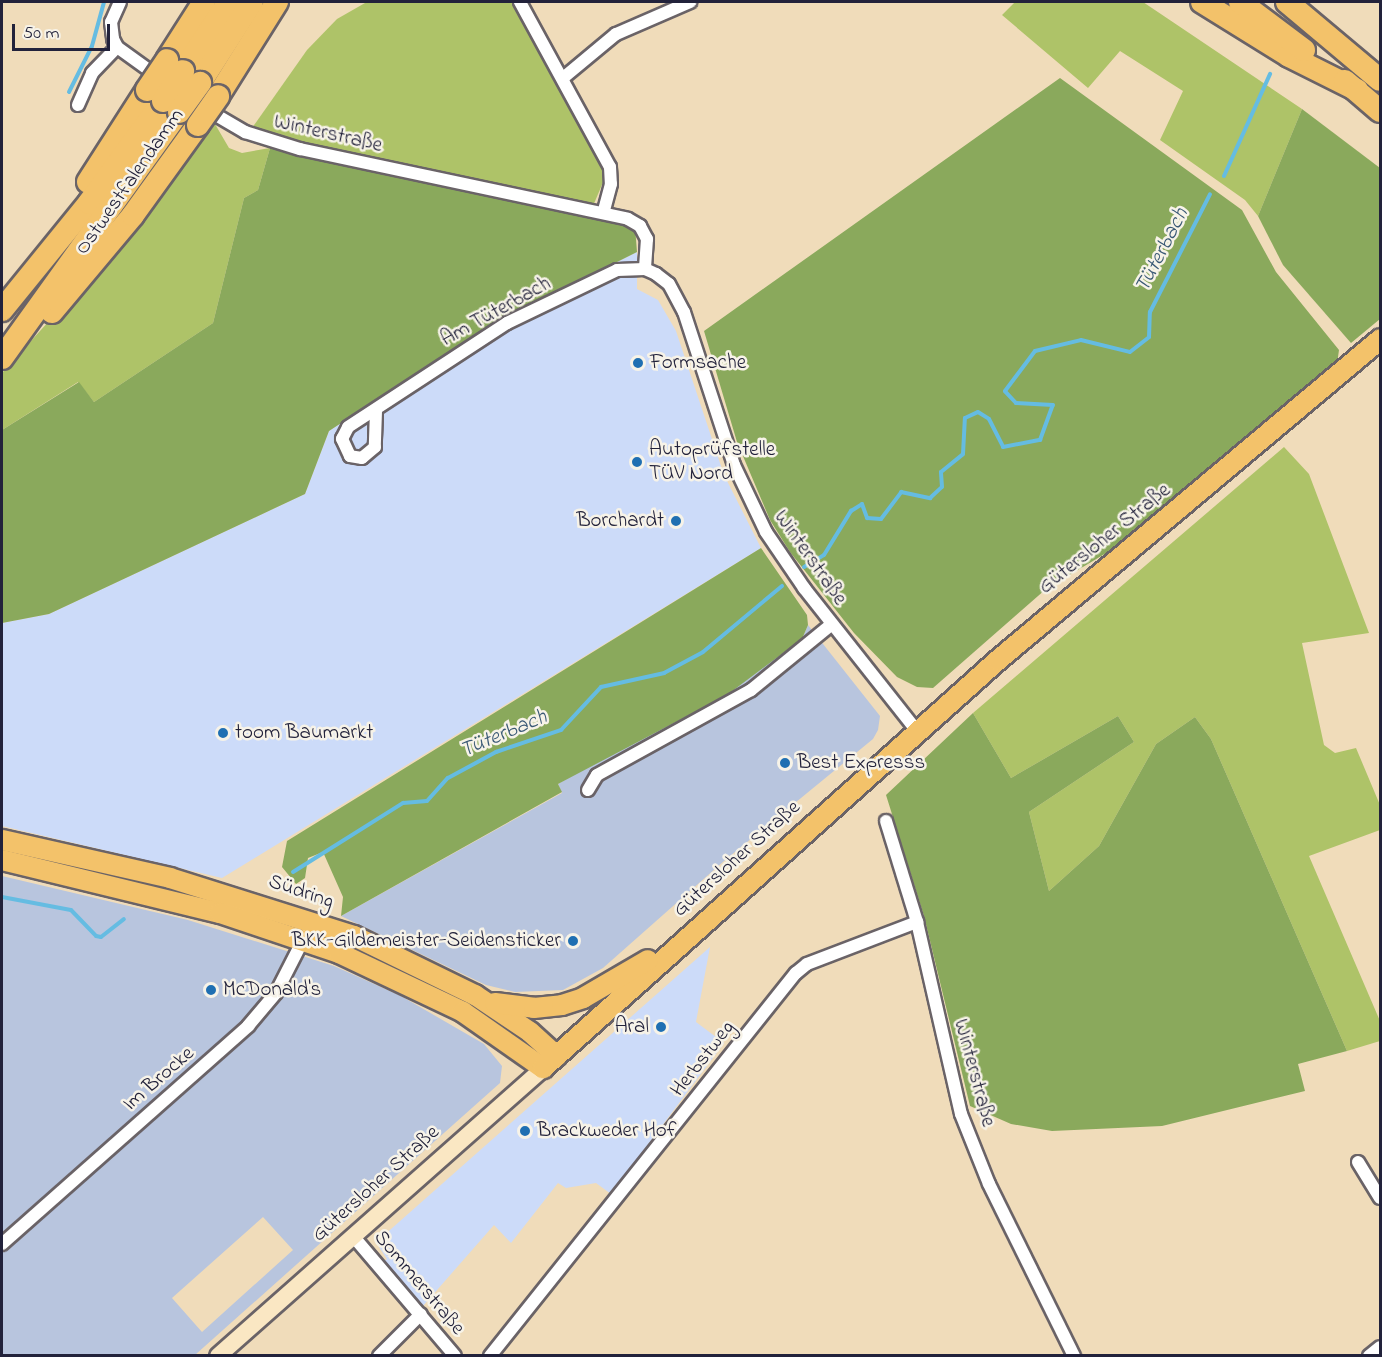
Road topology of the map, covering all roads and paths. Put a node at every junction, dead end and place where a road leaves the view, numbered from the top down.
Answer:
1 (120, 2) edge
2 (204, 2) edge
3 (229, 2) edge
4 (252, 2) edge
5 (277, 2) edge
6 (292, 2) edge
7 (520, 2) edge
8 (690, 2) edge
9 (1202, 2) edge
10 (1240, 2) edge
11 (1287, 2) edge
12 (252, 43) junction
13 (117, 47) junction
14 (192, 78) junction
15 (563, 78) junction
16 (1380, 80) edge
17 (1357, 90) junction
18 (163, 101) junction
19 (78, 105) dead end
20 (1380, 111) edge
21 (603, 213) junction
22 (645, 269) junction
23 (2, 309) edge
24 (1380, 339) edge
25 (7, 352) edge
26 (376, 411) dead end
27 (832, 624) junction
28 (917, 731) junction
29 (588, 790) dead end
30 (886, 820) dead end
31 (2, 840) edge
32 (2, 860) edge
33 (312, 920) junction
34 (917, 922) junction
35 (303, 939) junction
36 (683, 940) junction
37 (476, 995) junction
38 (550, 1062) junction
39 (1358, 1162) dead end
40 (1380, 1198) edge
41 (353, 1236) junction
42 (2, 1244) edge
43 (421, 1314) junction
44 (1380, 1347) edge
45 (218, 1356) edge
46 (379, 1356) edge
47 (455, 1356) edge
48 (490, 1356) edge
49 (1074, 1356) edge
50 (1369, 1356) edge

1 - 13 street
2 - 14 highway
3 - 14 highway, Ostwestfalendamm
4 - 14 highway, Ostwestfalendamm
5 - 12 highway
6 - 12 highway
7 - 15 street
8 - 15 street
9 - 17 highway
10 - 17 highway
11 - 16 highway
12 - 14 highway
13 - 19 street
13 - 21 street, Winterstraße
14 - 18 highway, Ostwestfalendamm, bridge
14 - 18 highway, bridge
14 - 25 highway, bridge
15 - 21 street
17 - 20 highway
18 - 23 highway, Ostwestfalendamm
18 - 25 highway, Ostwestfalendamm
21 - 22 street, Winterstraße
22 - 26 street, Am Tüterbach
22 - 27 street, Winterstraße
24 - 28 main road, Gütersloher Straße
27 - 28 street, Winterstraße
27 - 29 street, Winterstraße
28 - 36 main road, Gütersloher Straße
30 - 34 street, Winterstraße
31 - 33 main road, Südring
32 - 35 main road, Südring
33 - 35 street, Im Brocke
33 - 37 main road, Südring
34 - 48 street, Herbstweg
34 - 49 street, Winterstraße
35 - 38 main road, Südring
35 - 42 street, Im Brocke
36 - 37 main road
36 - 38 main road, Gütersloher Straße
37 - 38 main road, Südring
38 - 41 street, Gütersloher Straße
39 - 40 street
41 - 43 street, Sommerstraße
41 - 45 street, Gütersloher Straße
43 - 46 street
43 - 47 street, Sommerstraße
44 - 50 street

